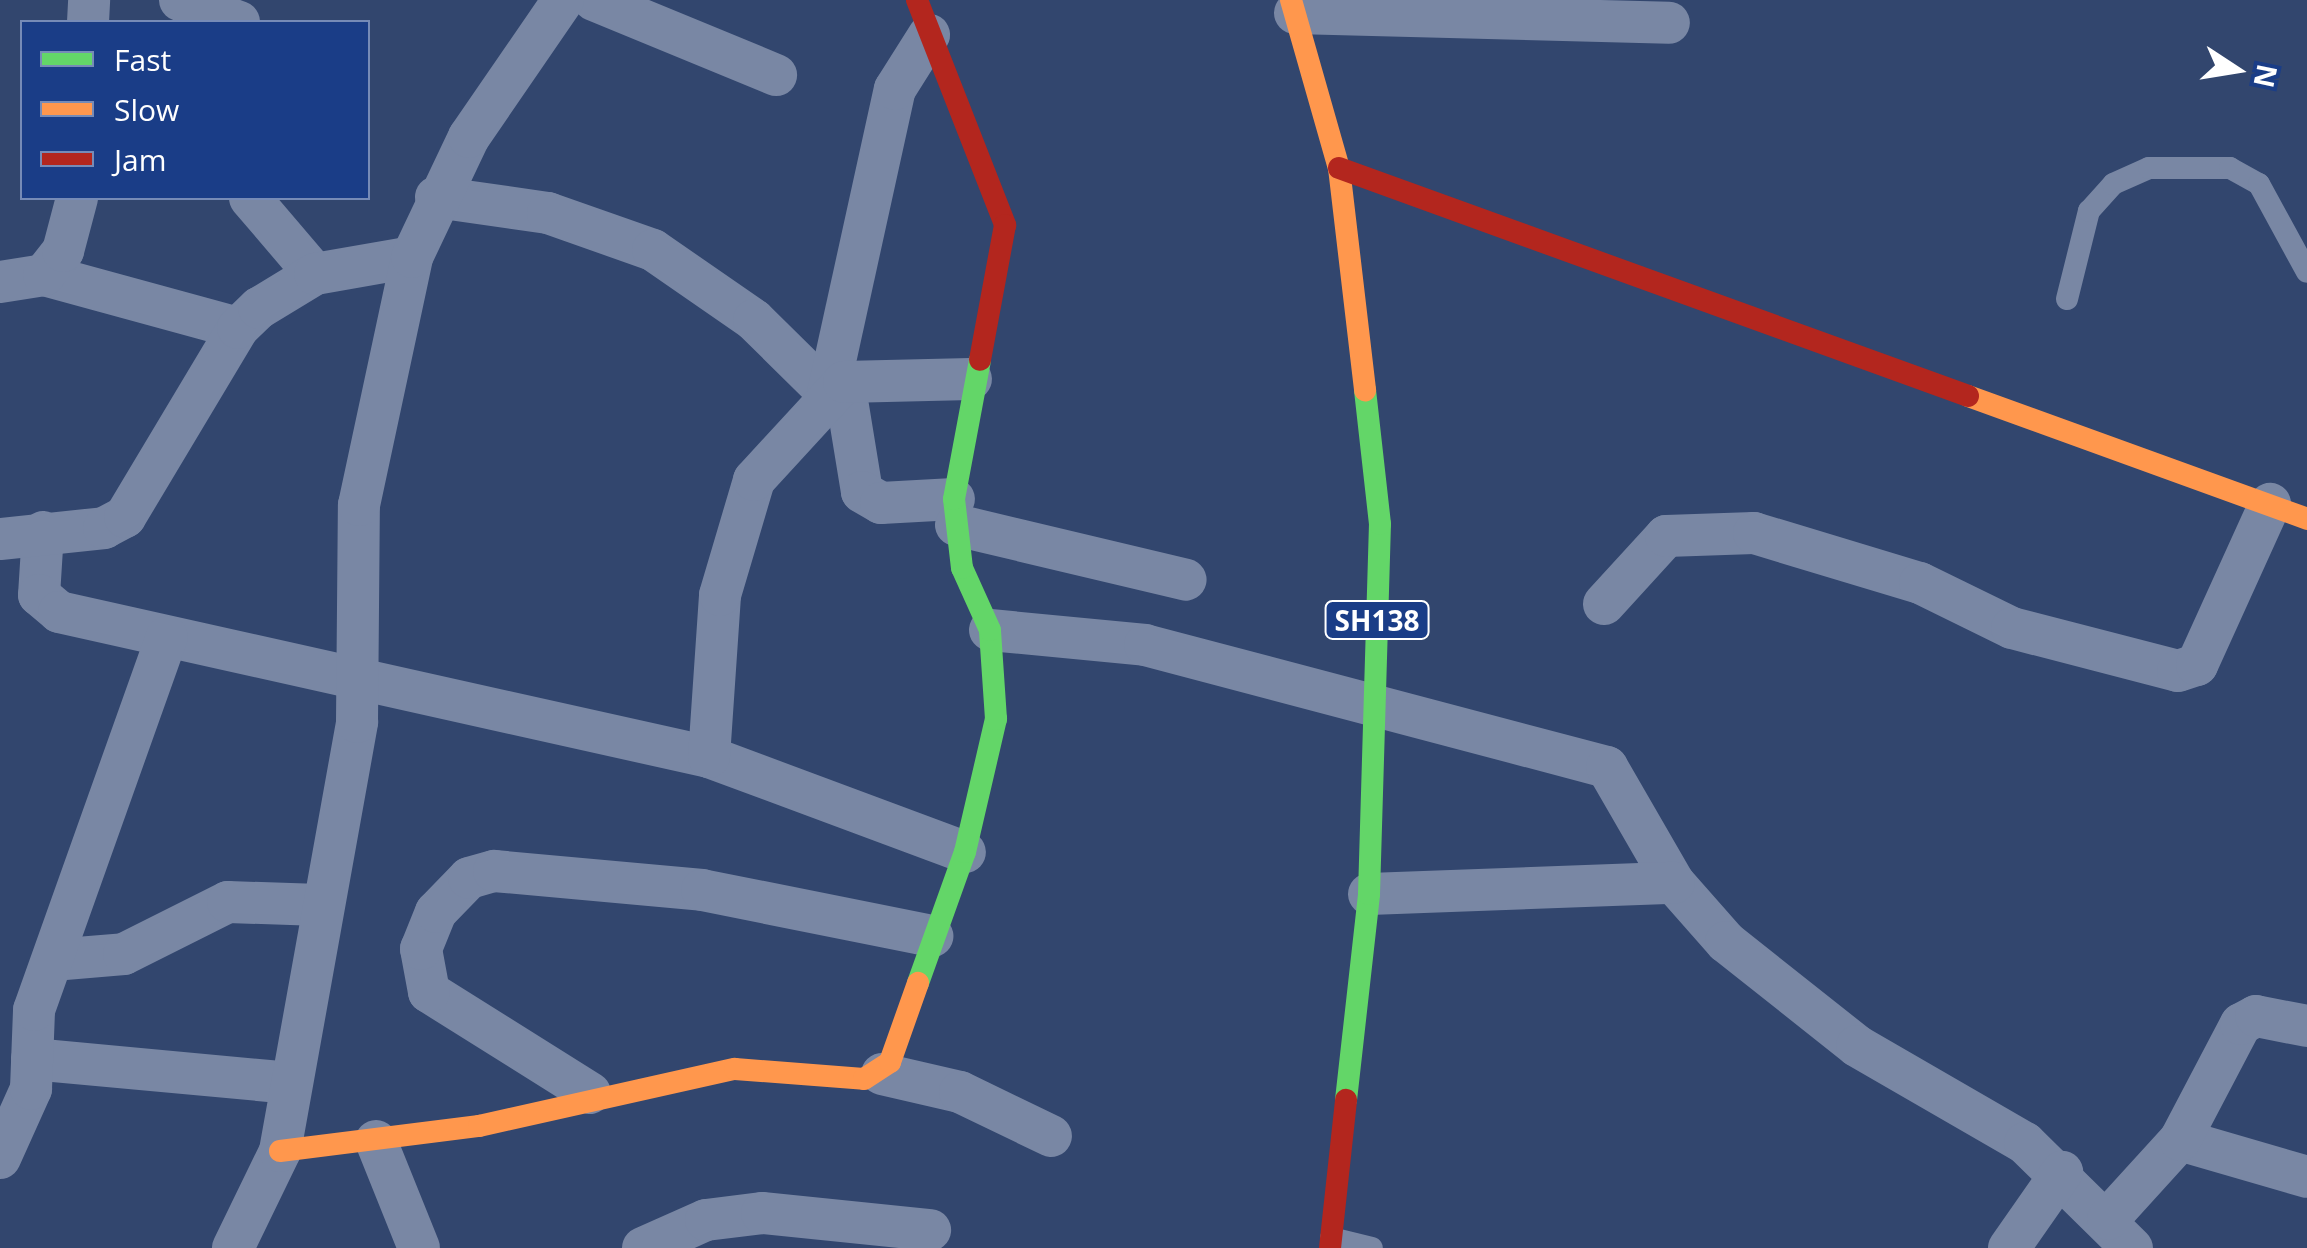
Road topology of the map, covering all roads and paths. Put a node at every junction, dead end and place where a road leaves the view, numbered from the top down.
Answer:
1 (180, 0) edge
2 (562, 0) edge
3 (594, 0) edge
4 (1293, 6) edge
5 (923, 18) edge
6 (233, 20) edge
7 (1669, 23) dead end
8 (776, 75) dead end
9 (1339, 168) junction
10 (436, 197) junction
11 (76, 200) edge
12 (252, 200) edge
13 (412, 257) junction
14 (2307, 272) edge
15 (315, 274) junction
16 (44, 275) junction
17 (0, 282) edge
18 (2066, 299) dead end
19 (238, 328) junction
20 (970, 379) junction
21 (836, 387) junction
22 (2288, 511) edge
23 (955, 512) junction
24 (43, 532) junction
25 (0, 539) edge
26 (1186, 580) dead end
27 (1604, 604) dead end
28 (990, 630) junction
29 (166, 638) junction
30 (354, 674) junction
31 (1374, 701) junction
32 (709, 757) junction
33 (965, 852) junction
34 (1674, 883) junction
35 (1369, 894) junction
36 (320, 905) junction
37 (932, 936) junction
38 (53, 960) junction
39 (17, 1006) edge
40 (2307, 1026) edge
41 (32, 1058) junction
42 (882, 1074) junction
43 (291, 1083) junction
44 (590, 1094) junction
45 (1051, 1136) dead end
46 (2180, 1140) junction
47 (376, 1141) junction
48 (280, 1152) junction
49 (0, 1158) edge
50 (2062, 1172) junction
51 (2307, 1176) edge
52 (930, 1230) dead end
53 (2120, 1234) edge
54 (1330, 1243) edge
55 (233, 1248) edge
56 (419, 1248) edge
57 (643, 1248) edge
58 (1372, 1248) edge
59 (2009, 1248) edge

1 - 6 street
2 - 10 street
3 - 8 street
4 - 7 street
4 - 9 main road, SH138
5 - 20 main road
5 - 21 street
9 - 22 main road
9 - 31 main road, SH138
10 - 13 street
10 - 21 street
11 - 16 street
12 - 15 street
13 - 15 street
13 - 30 street
14 - 18 lane
15 - 19 street
16 - 17 street
16 - 19 street
19 - 24 street
20 - 21 street
20 - 23 main road
21 - 23 street
21 - 32 street
22 - 27 street
23 - 26 street
23 - 28 main road
24 - 25 street
24 - 29 street
28 - 31 street
28 - 33 main road
29 - 30 street
29 - 38 street
30 - 32 street
30 - 36 street
31 - 34 street
31 - 35 main road, SH138
32 - 33 street
33 - 37 main road
34 - 35 street
34 - 50 street
35 - 54 main road, SH138
36 - 38 street
36 - 43 street
37 - 42 main road
37 - 44 street
38 - 39 street
39 - 41 street
40 - 46 street
41 - 43 street
41 - 49 street
42 - 44 main road
42 - 45 street
43 - 48 street
44 - 47 main road
46 - 51 street
46 - 53 street
47 - 48 main road
47 - 56 street
48 - 55 street
50 - 53 street
50 - 59 street
52 - 57 street
54 - 58 lane

